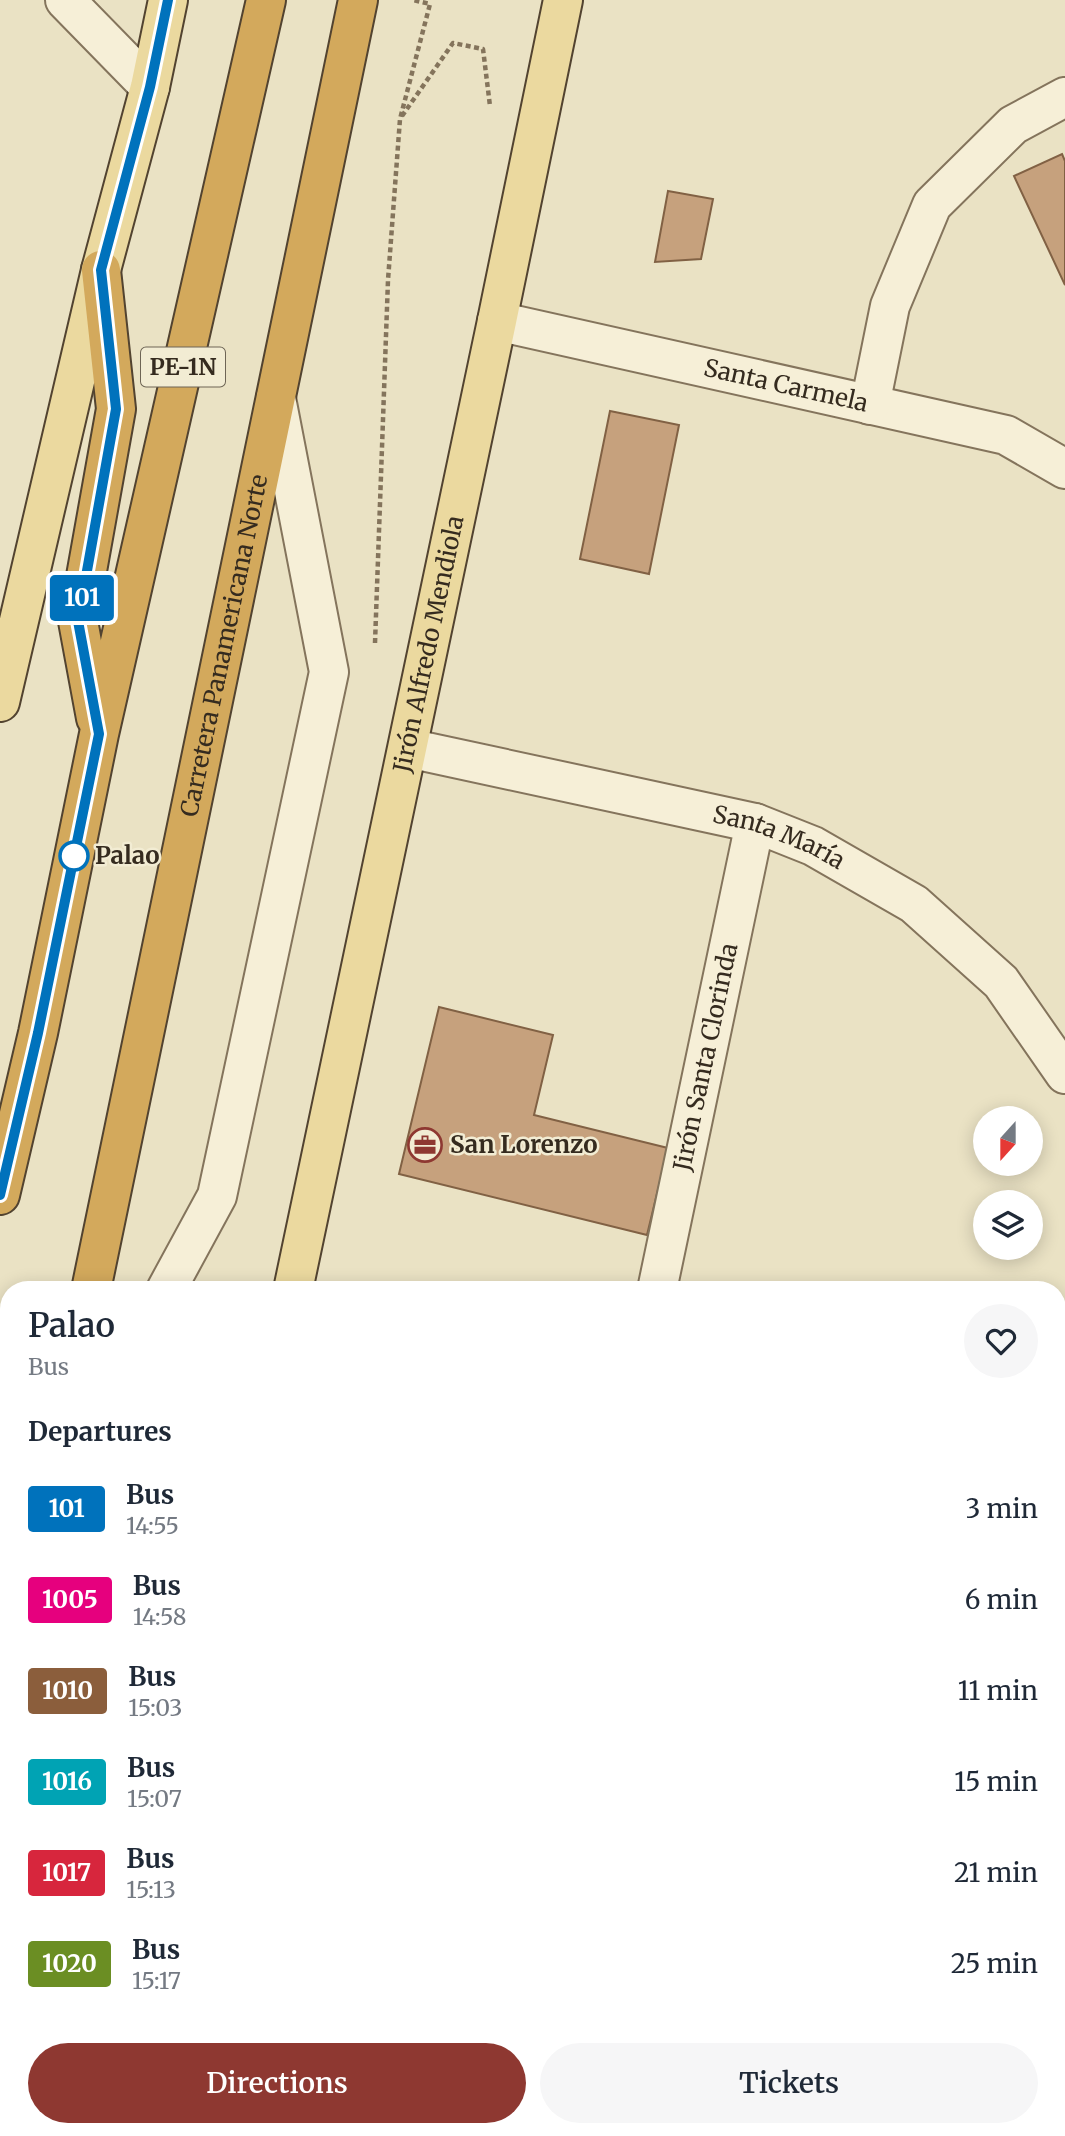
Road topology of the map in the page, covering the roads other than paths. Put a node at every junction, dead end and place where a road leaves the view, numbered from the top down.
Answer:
1 (65, 0) edge
2 (168, 0) edge
3 (267, 0) edge
4 (358, 0) edge
5 (563, 0) edge
6 (150, 87) junction
7 (1065, 97) edge
8 (101, 270) junction
9 (498, 321) junction
10 (276, 398) junction
11 (870, 405) junction
12 (1065, 469) edge
13 (0, 702) edge
14 (99, 734) junction
15 (408, 748) junction
16 (755, 823) junction
17 (38, 1033) junction
18 (0, 1073) edge
19 (1065, 1074) edge
20 (0, 1195) edge
21 (94, 1281) edge
22 (171, 1281) edge
23 (295, 1281) edge
24 (659, 1281) edge

1 - 6 street
2 - 6 main road
3 - 14 highway, PE-1N
4 - 10 highway, Carretera Panamericana Norte
5 - 9 main road, Jirón Alfredo Mendiola
6 - 8 main road
7 - 11 street
8 - 13 main road
8 - 14 highway
9 - 11 street, Santa Carmela
9 - 15 main road, Jirón Alfredo Mendiola
10 - 21 highway, Carretera Panamericana Norte
10 - 22 street
11 - 12 street, Santa Carmela
14 - 17 highway, PE-1N
15 - 16 street, Santa María
15 - 23 main road, Jirón Alfredo Mendiola
16 - 19 street, Santa María
16 - 24 street, Jirón Santa Clorinda
17 - 18 highway
17 - 20 highway, PE-1N

